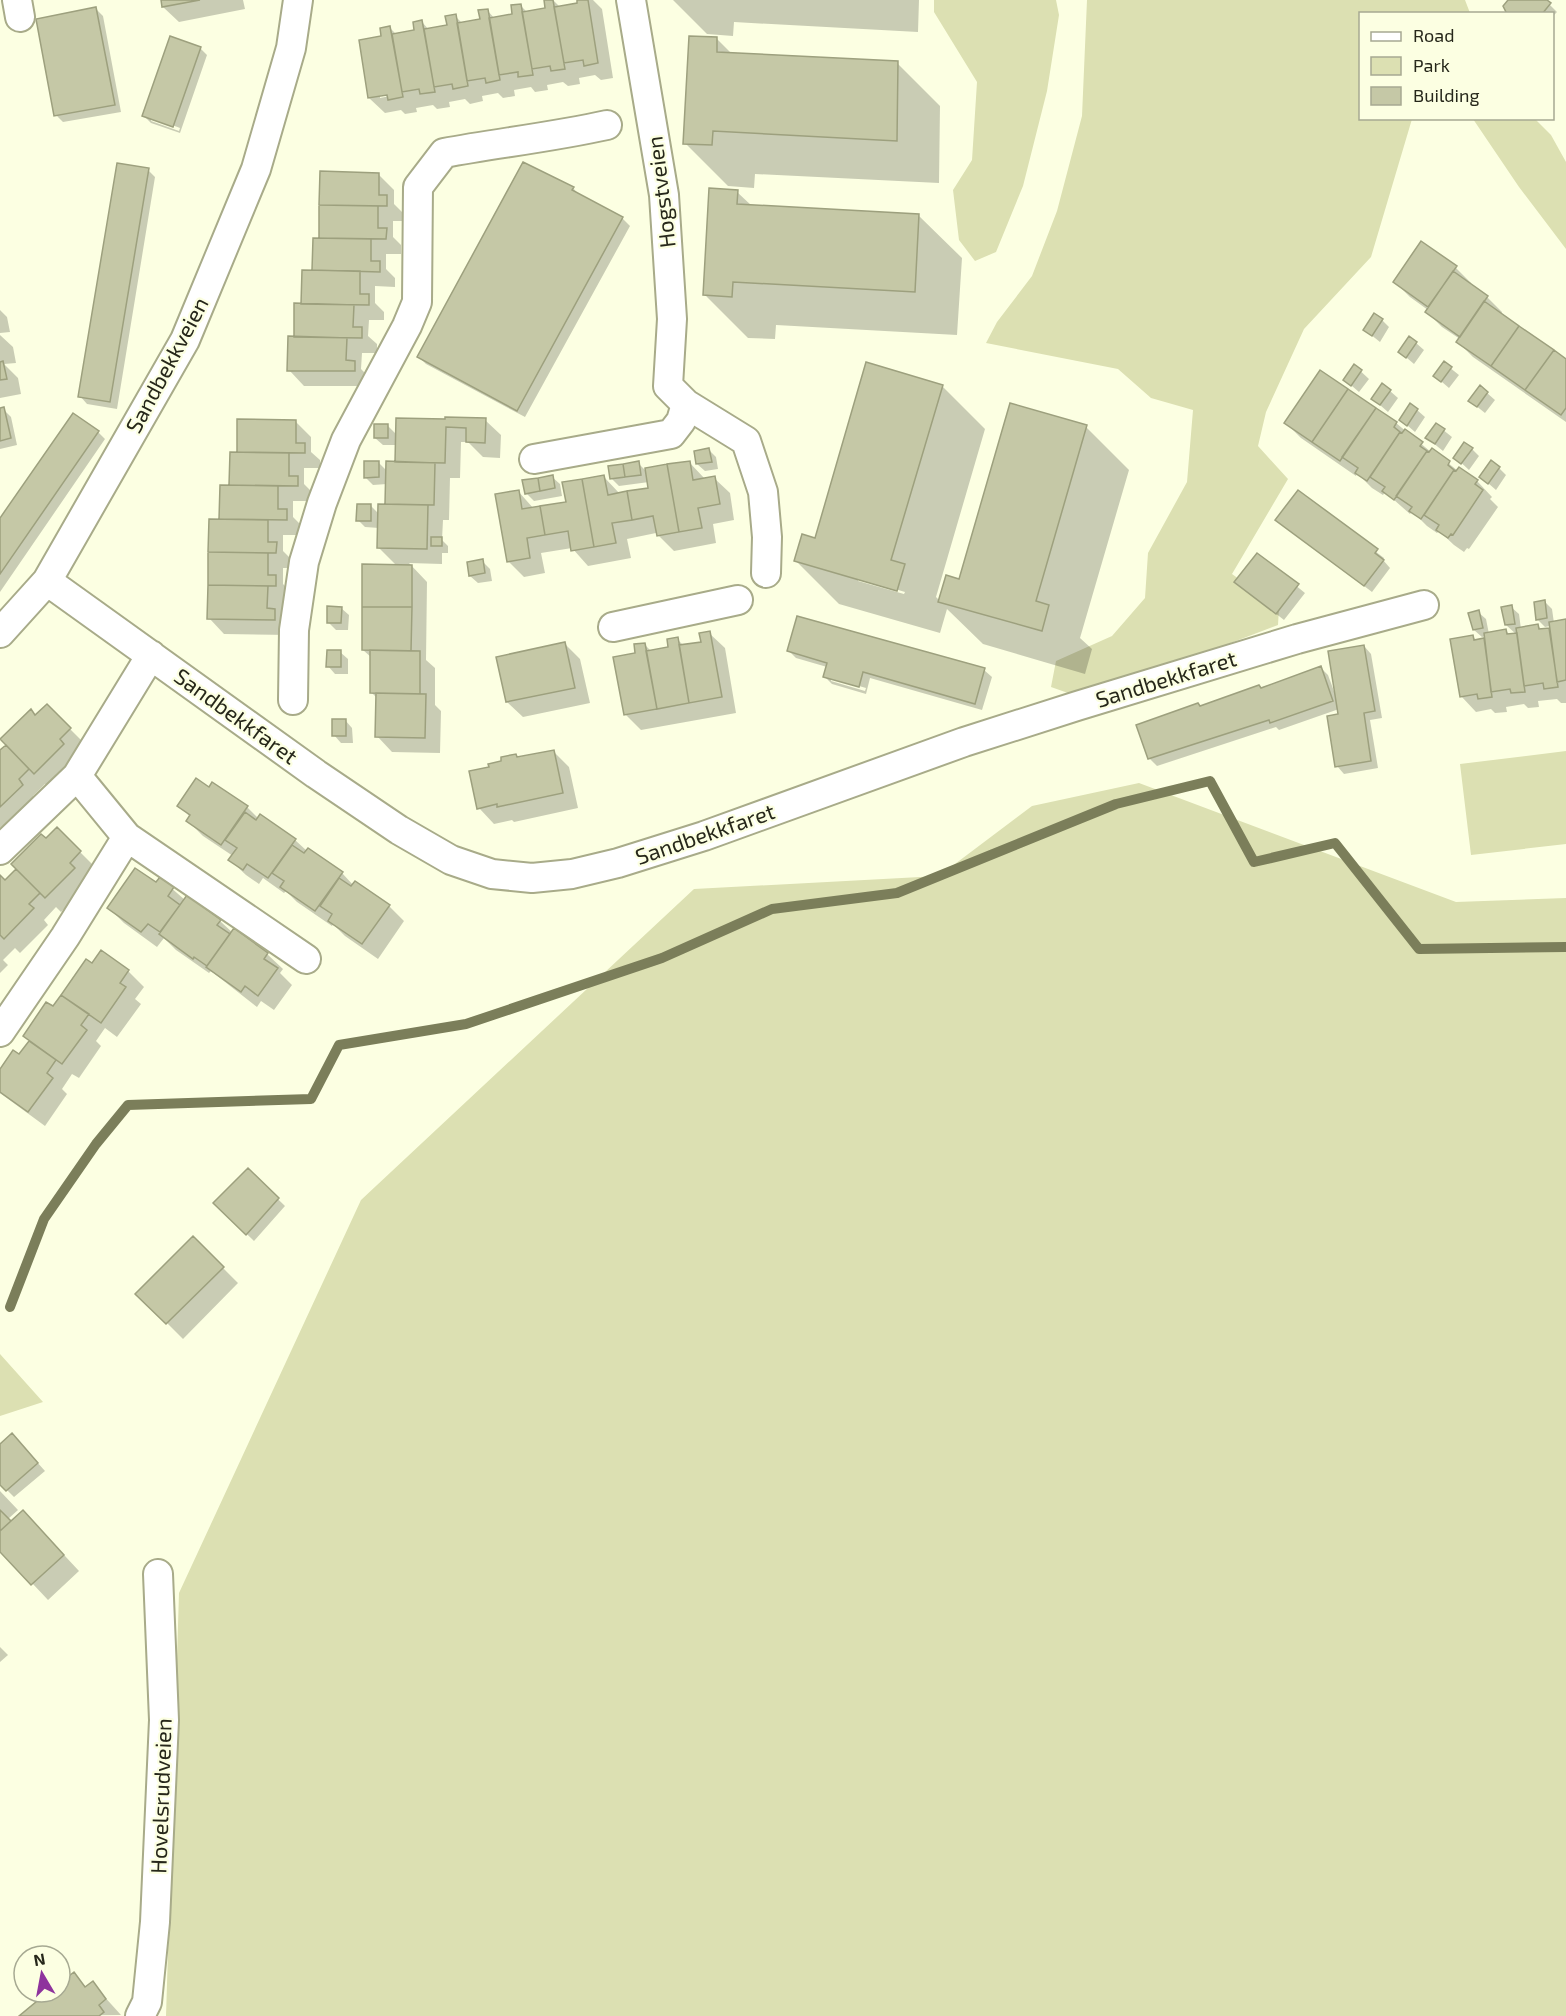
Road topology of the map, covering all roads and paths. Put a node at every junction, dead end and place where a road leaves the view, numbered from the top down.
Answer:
1 (298, 0) edge
2 (631, 0) edge
3 (607, 125) dead end
4 (677, 395) junction
5 (534, 459) dead end
6 (766, 573) dead end
7 (47, 581) junction
8 (738, 600) dead end
9 (1424, 605) dead end
10 (613, 627) dead end
11 (0, 633) edge
12 (151, 655) junction
13 (294, 700) dead end
14 (77, 776) junction
15 (127, 837) junction
16 (0, 850) edge
17 (306, 959) dead end
18 (0, 1032) edge
19 (158, 1574) dead end
20 (140, 2016) edge

1 - 7 street, Sandbekkveien
2 - 4 street, Hogstveien
3 - 13 street
4 - 5 street
4 - 6 street
7 - 11 street, Sandbekkveien
7 - 12 street, Sandbekkfaret
8 - 10 street
9 - 12 street, Sandbekkfaret
12 - 14 street
14 - 15 street
14 - 16 street
15 - 17 street
15 - 18 street
19 - 20 street, Hovelsrudveien

